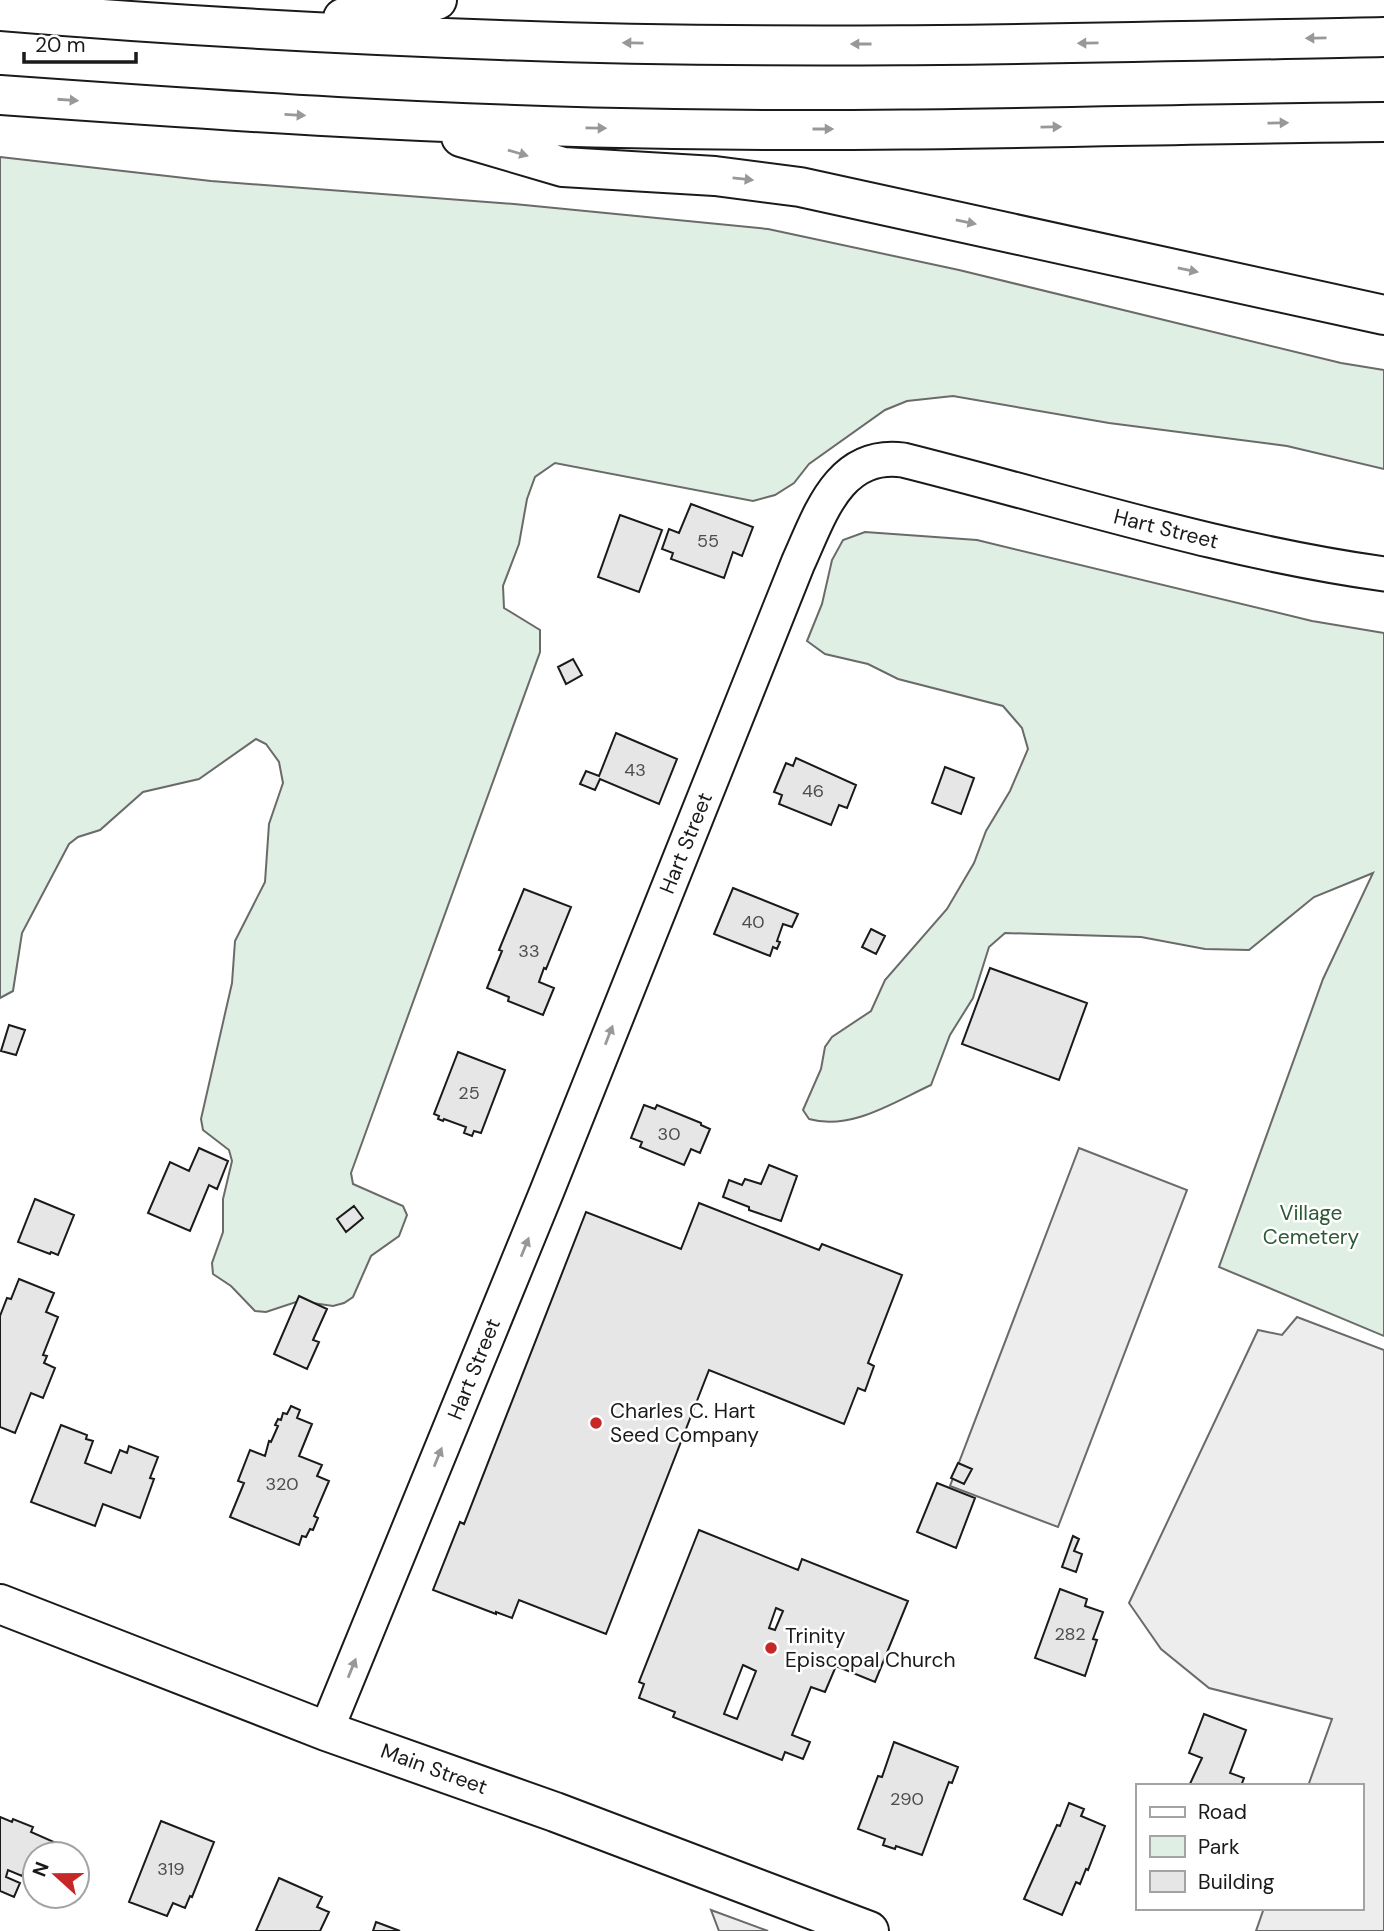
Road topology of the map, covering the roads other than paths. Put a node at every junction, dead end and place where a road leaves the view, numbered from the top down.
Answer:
1 (438, 0) edge
2 (0, 11) edge
3 (280, 30) junction
4 (1384, 37) edge
5 (0, 95) edge
6 (405, 121) junction
7 (1384, 122) edge
8 (1384, 315) edge
9 (1384, 574) edge
10 (0, 1604) edge
11 (326, 1731) junction
12 (869, 1931) edge

1 - 3 main road
2 - 3 main road
4 -> 3 main road
5 -> 6 main road
6 -> 7 main road
6 -> 8 main road
11 -> 9 street, Hart Street
10 - 11 main road, Main Street
11 - 12 main road, Main Street

